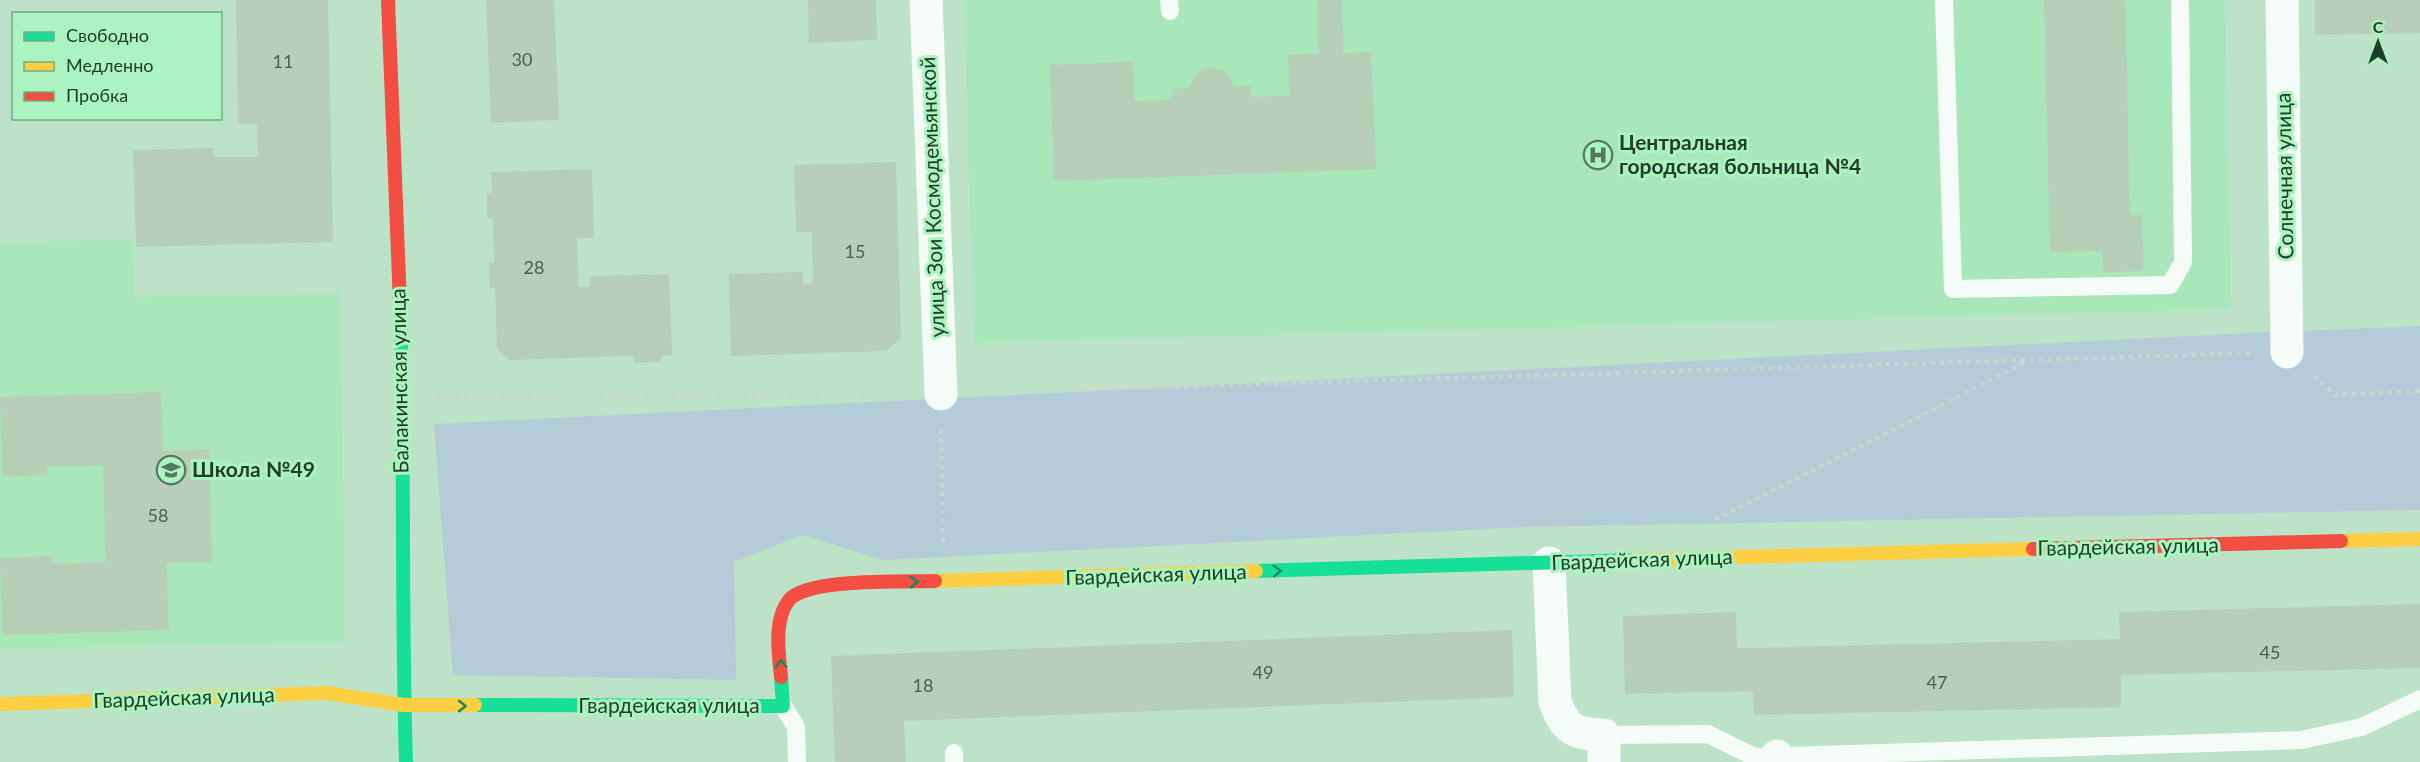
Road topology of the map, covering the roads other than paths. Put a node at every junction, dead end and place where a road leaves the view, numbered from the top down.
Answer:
1 (388, 0) edge
2 (926, 0) edge
3 (1944, 0) edge
4 (2181, 0) edge
5 (2282, 0) edge
6 (2287, 352) road end
7 (940, 394) road end
8 (2420, 539) edge
9 (1549, 563) junction
10 (2420, 699) edge
11 (0, 704) edge
12 (404, 705) junction
13 (783, 706) junction
14 (1604, 748) edge
15 (1777, 759) edge
16 (406, 762) edge
17 (797, 762) edge

1 - 12 street, Балакинская улица
2 - 7 street, улица Зои Космодемьянской
3 - 4 lane
5 - 6 street, Солнечная улица
8 - 9 street, Гвардейская улица
13 -> 9 street, Гвардейская улица
9 - 14 street
10 - 15 lane
11 - 12 street, Гвардейская улица
12 -> 13 street, Гвардейская улица
12 - 16 street, Балакинская улица
13 - 17 lane
14 - 15 lane

